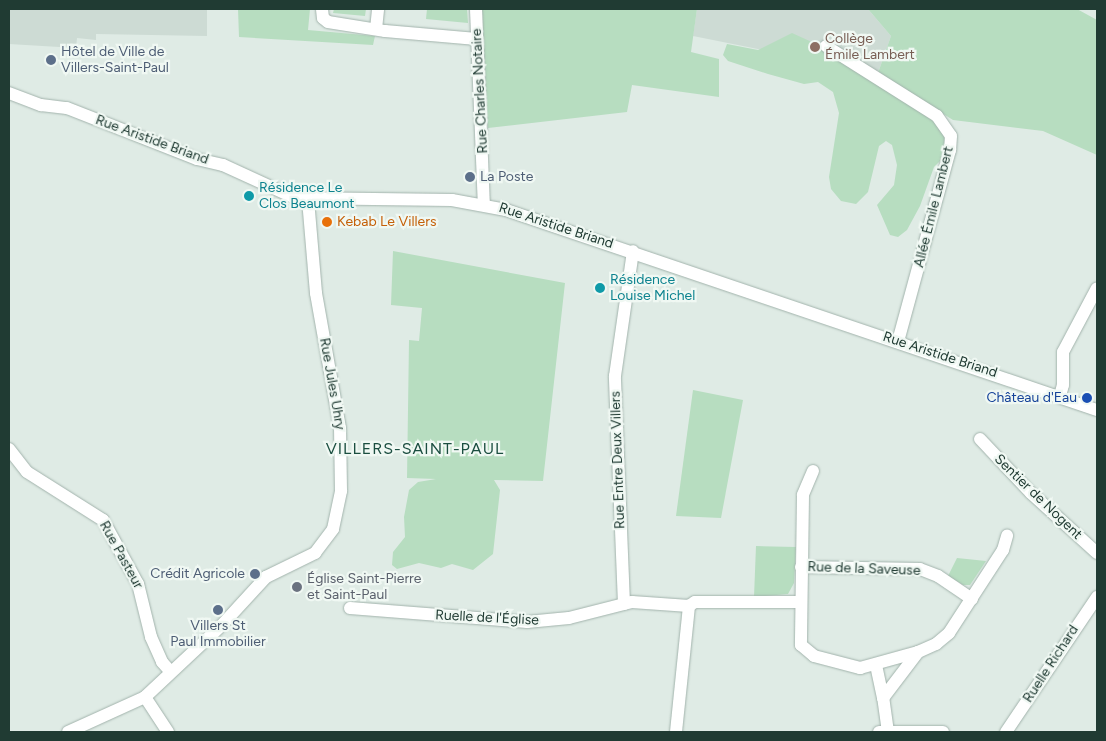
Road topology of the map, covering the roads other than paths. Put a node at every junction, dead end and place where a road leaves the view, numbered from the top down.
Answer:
1 (322, 9) edge
2 (378, 9) edge
3 (476, 9) edge
4 (376, 28) junction
5 (477, 39) junction
6 (826, 46) dead end
7 (9, 93) edge
8 (308, 199) junction
9 (484, 204) junction
10 (633, 251) junction
11 (1097, 288) edge
12 (898, 342) junction
13 (1060, 396) junction
14 (1097, 410) edge
15 (980, 439) dead end
16 (9, 449) edge
17 (813, 470) dead end
18 (1007, 536) dead end
19 (1097, 553) edge
20 (801, 567) junction
21 (1097, 598) edge
22 (972, 599) junction
23 (800, 602) junction
24 (624, 604) junction
25 (689, 606) junction
26 (350, 608) dead end
27 (918, 652) junction
28 (876, 665) junction
29 (171, 672) junction
30 (145, 697) junction
31 (883, 698) junction
32 (68, 732) edge
33 (168, 732) edge
34 (676, 732) edge
35 (879, 732) edge
36 (888, 732) edge
37 (943, 732) edge
38 (1006, 732) edge

1 - 4 street
2 - 4 street
3 - 5 street, Rue Charles Notaire
4 - 5 street
5 - 9 street, Rue Charles Notaire
6 - 12 street, Allée Émile Lambert
7 - 8 street, Rue Aristide Briand
8 - 9 street, Rue Aristide Briand
8 - 29 street, Rue Jules Uhry
9 - 10 street, Rue Aristide Briand
10 - 12 street, Rue Aristide Briand
10 - 24 street, Rue Entre Deux Villers
11 - 13 street
12 - 13 street, Rue Aristide Briand
13 - 14 street, Rue Aristide Briand
15 - 19 street, Sentier de Nogent
16 - 29 street, Rue Pasteur
17 - 20 street
18 - 22 street
20 - 22 street, Rue de la Saveuse
20 - 23 street, Rue de la Saveuse
21 - 38 street, Ruelle Richard
22 - 27 street, Rue de la Saveuse
23 - 25 street
23 - 28 street, Rue de la Saveuse
24 - 25 street
24 - 26 street, Ruelle de l'Église
25 - 34 street
27 - 28 street, Rue de la Saveuse
27 - 31 street, Rue de la Saveuse
28 - 31 street
29 - 30 street, Rue Jules Uhry
30 - 32 street, Rue Jules Uhry
30 - 33 street
31 - 36 street
35 - 36 street
36 - 37 street

